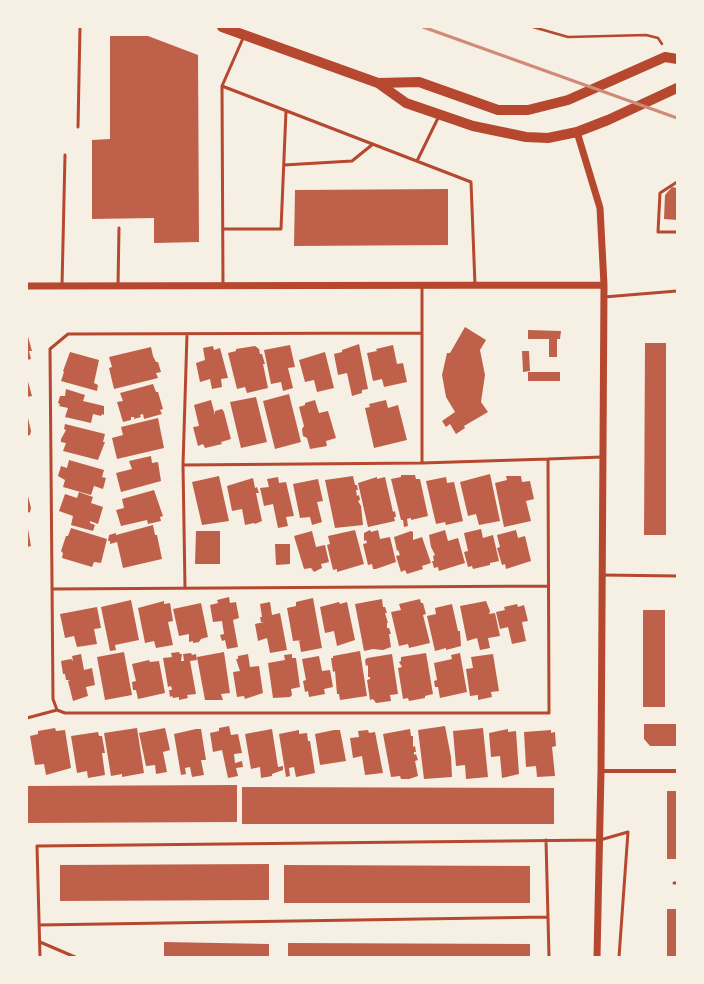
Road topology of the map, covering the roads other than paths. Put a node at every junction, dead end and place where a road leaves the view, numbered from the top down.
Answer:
1 (80, 27) edge
2 (222, 27) edge
3 (244, 35) junction
4 (677, 59) edge
5 (378, 83) junction
6 (222, 86) junction
7 (677, 88) edge
8 (286, 111) junction
9 (440, 114) junction
10 (78, 127) dead end
11 (577, 132) junction
12 (373, 144) junction
13 (65, 155) dead end
14 (417, 161) junction
15 (284, 165) junction
16 (677, 182) edge
17 (119, 228) dead end
18 (223, 229) junction
19 (677, 232) edge
20 (422, 285) junction
21 (475, 285) junction
22 (604, 285) junction
23 (27, 286) edge
24 (62, 286) junction
25 (118, 286) junction
26 (223, 286) junction
27 (677, 290) edge
28 (604, 297) junction
29 (421, 333) junction
30 (187, 334) junction
31 (603, 457) junction
32 (548, 459) junction
33 (422, 463) junction
34 (183, 465) junction
35 (602, 576) junction
36 (677, 576) edge
37 (548, 586) junction
38 (185, 588) junction
39 (53, 589) junction
40 (58, 710) junction
41 (27, 718) edge
42 (601, 771) junction
43 (677, 771) edge
44 (546, 840) junction
45 (600, 840) junction
46 (548, 917) junction
47 (39, 925) junction
48 (40, 942) junction
49 (40, 957) edge
50 (75, 957) edge
51 (550, 957) edge
52 (597, 957) edge
53 (619, 957) edge

1 - 10 lane
2 - 3 main road
3 - 5 main road
3 - 6 lane
4 - 5 main road
5 - 9 main road
6 - 8 lane
6 - 18 lane
7 - 11 main road
8 - 12 lane
8 - 15 lane
9 - 11 main road
9 - 14 lane
11 - 22 street
12 - 14 lane
12 - 15 lane
13 - 24 lane
14 - 21 lane
15 - 18 lane
16 - 19 lane
17 - 25 lane
18 - 26 lane
20 - 21 street
20 - 26 street
20 - 29 lane
21 - 22 street
22 - 28 street
23 - 24 street
24 - 25 street
25 - 26 street
27 - 28 lane
28 - 31 street
29 - 30 lane
29 - 33 lane
30 - 34 lane
30 - 39 lane
31 - 32 lane
31 - 35 street
32 - 33 lane
32 - 37 lane
33 - 34 lane
34 - 38 lane
35 - 36 lane
35 - 42 street
37 - 38 lane
37 - 40 lane
38 - 39 lane
39 - 40 lane
40 - 41 lane
42 - 43 street
42 - 45 street
44 - 45 lane
44 - 46 lane
44 - 47 lane
45 - 52 street
45 - 53 lane
46 - 47 lane
46 - 51 lane
47 - 48 lane
48 - 49 lane
48 - 50 lane

